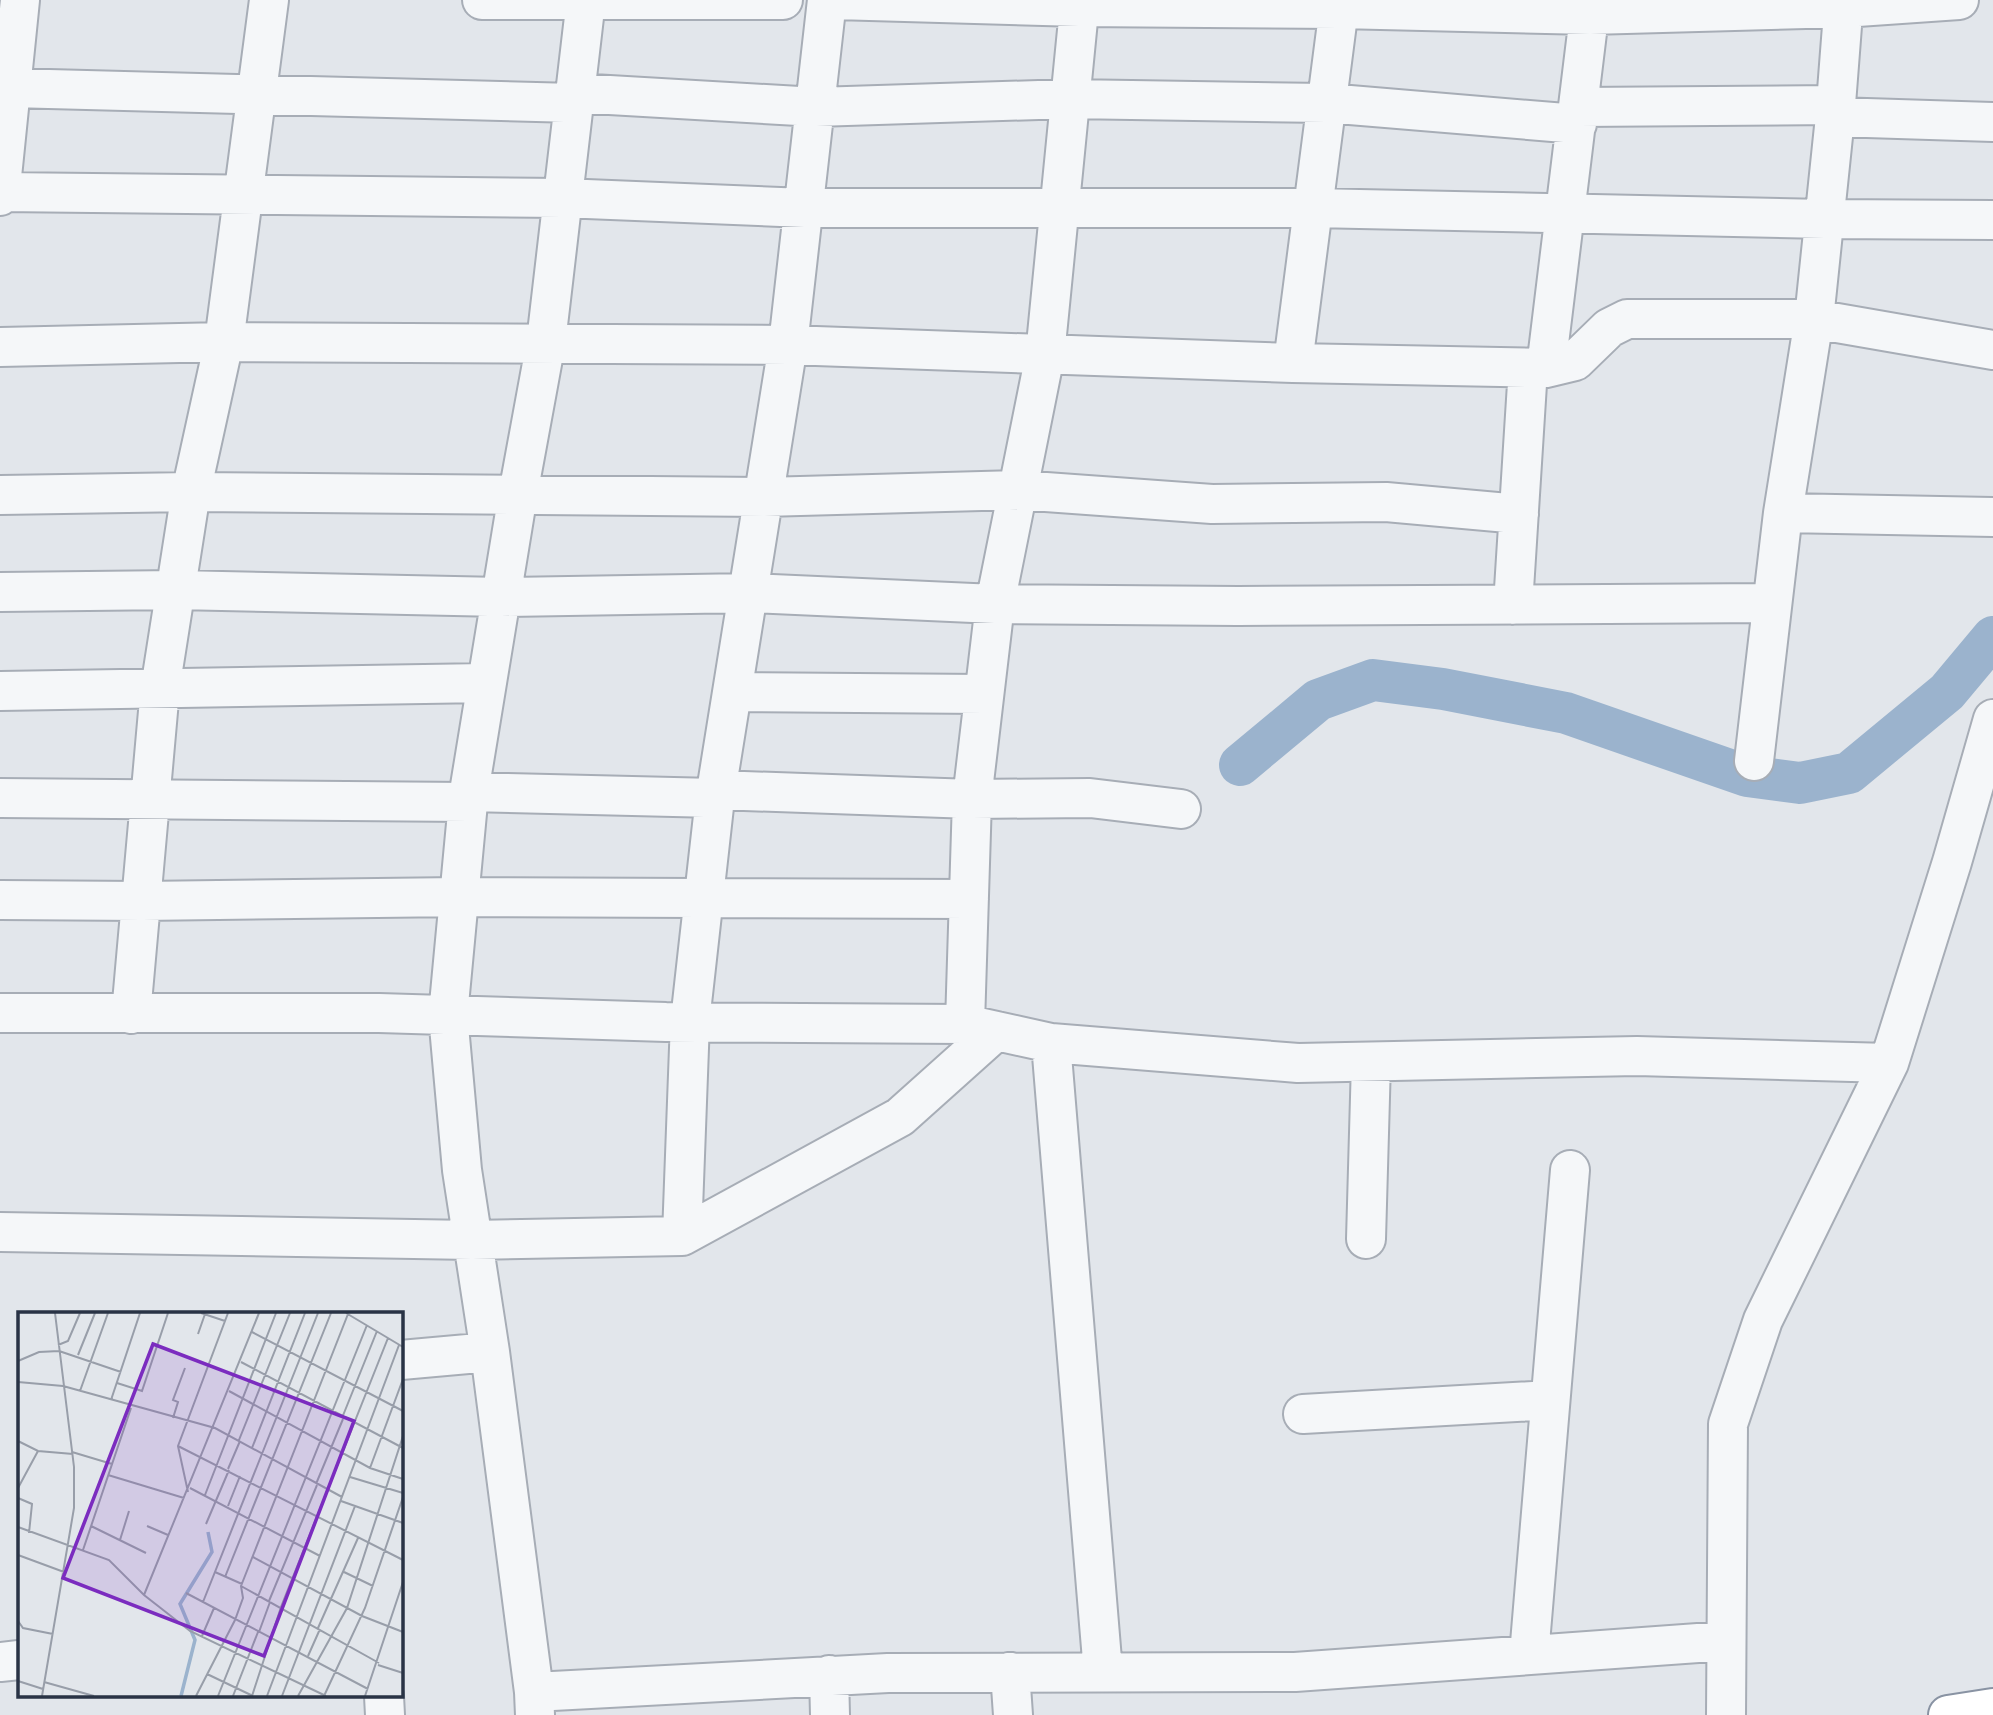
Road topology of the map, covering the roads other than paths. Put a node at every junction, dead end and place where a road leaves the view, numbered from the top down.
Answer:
1 (20, 0) edge
2 (269, 0) edge
3 (482, 0) edge
4 (783, 0) edge
5 (827, 0) edge
6 (835, 0) edge
7 (1959, 0) edge
8 (586, 1) edge
9 (1079, 3) edge
10 (1339, 4) edge
11 (1843, 4) edge
12 (1590, 8) edge
13 (7, 94) edge
14 (257, 94) junction
15 (574, 98) junction
16 (1069, 99) junction
17 (1326, 103) junction
18 (816, 107) junction
19 (1835, 111) junction
20 (1578, 115) junction
21 (1993, 122) edge
22 (0, 193) edge
23 (244, 196) junction
24 (562, 198) junction
25 (805, 208) junction
26 (1058, 208) junction
27 (1312, 208) junction
28 (1565, 212) junction
29 (1825, 219) junction
30 (1993, 220) edge
31 (1814, 319) junction
32 (224, 342) junction
33 (546, 342) junction
34 (788, 345) junction
35 (0, 347) edge
36 (1993, 350) edge
37 (1045, 355) junction
38 (1293, 363) junction
39 (1537, 368) junction
40 (1018, 490) junction
41 (191, 492) junction
42 (518, 494) junction
43 (0, 495) edge
44 (764, 498) junction
45 (1519, 513) junction
46 (1783, 513) junction
47 (1993, 517) edge
48 (176, 590) junction
49 (0, 592) edge
50 (750, 593) junction
51 (501, 597) junction
52 (1772, 603) junction
53 (995, 604) junction
54 (1513, 605) junction
55 (486, 683) junction
56 (160, 689) junction
57 (0, 691) edge
58 (733, 692) junction
59 (984, 694) junction
60 (1993, 719) edge
61 (1754, 761) dead end
62 (716, 794) junction
63 (468, 797) junction
64 (0, 798) edge
65 (151, 799) junction
66 (972, 799) junction
67 (1181, 809) dead end
68 (459, 897) junction
69 (704, 898) junction
70 (969, 899) junction
71 (0, 900) edge
72 (142, 901) junction
73 (0, 1013) edge
74 (131, 1014) junction
75 (449, 1016) junction
76 (690, 1021) junction
77 (980, 1027) junction
78 (1051, 1044) junction
79 (1371, 1062) junction
80 (1889, 1063) junction
81 (1570, 1170) dead end
82 (0, 1232) edge
83 (682, 1236) junction
84 (1366, 1239) dead end
85 (472, 1240) junction
86 (490, 1352) junction
87 (402, 1360) edge
88 (1550, 1400) junction
89 (1303, 1414) dead end
90 (1726, 1641) junction
91 (1530, 1655) junction
92 (18, 1660) edge
93 (0, 1662) edge
94 (1010, 1672) junction
95 (1103, 1672) junction
96 (829, 1675) junction
97 (534, 1704) edge
98 (1993, 1708) edge
99 (831, 1715) edge
100 (1013, 1715) edge
101 (1726, 1715) edge
102 (1948, 1715) edge

1 - 13 street
2 - 14 street
3 - 8 street
4 - 8 street
5 - 18 street
6 - 9 street
7 - 11 street
8 - 15 street
9 - 10 street
9 - 16 street
10 - 12 street
10 - 17 street
11 - 12 street
11 - 19 street
12 - 20 street
13 - 14 street
13 - 22 street
14 - 15 street
14 - 23 street
15 - 18 street
15 - 24 street
16 - 17 street
16 - 18 street
16 - 26 street
17 - 20 street
17 - 27 street
18 - 25 street
19 - 20 street
19 - 21 street
19 - 29 street
20 - 28 street
22 - 23 street
23 - 24 street
23 - 32 street
24 - 25 street
24 - 33 street
25 - 26 street
25 - 34 street
26 - 27 street
26 - 37 street
27 - 28 street
27 - 38 street
28 - 29 street
28 - 39 street
29 - 30 street
29 - 31 street
31 - 36 street
31 - 39 street
31 - 46 street
32 - 33 street
32 - 35 street
32 - 41 street
33 - 34 street
33 - 42 street
34 - 37 street
34 - 44 street
37 - 38 street
37 - 40 street
38 - 39 street
39 - 45 street
40 - 44 street
40 - 45 street
40 - 53 street
41 - 42 street
41 - 43 street
41 - 48 street
42 - 44 street
42 - 51 street
44 - 50 street
45 - 54 street
46 - 47 street
46 - 52 street
48 - 49 street
48 - 51 street
48 - 56 street
50 - 51 street
50 - 53 street
50 - 58 street
51 - 55 street
52 - 54 street
52 - 61 street
53 - 54 street
53 - 59 street
55 - 56 street
55 - 63 street
56 - 57 street
56 - 65 street
58 - 59 street
58 - 62 street
59 - 66 street
60 - 80 street
62 - 63 street
62 - 66 street
62 - 69 street
63 - 65 street
63 - 68 street
64 - 65 street
65 - 72 street
66 - 67 street
66 - 70 street
68 - 69 street
68 - 72 street
68 - 75 street
69 - 70 street
69 - 76 street
70 - 77 street
71 - 72 street
72 - 74 street
73 - 74 street
74 - 75 street
75 - 76 street
75 - 85 street
76 - 77 street
76 - 83 street
77 - 78 street
77 - 83 street
78 - 79 street
78 - 95 street
79 - 80 street
79 - 84 street
80 - 90 street
81 - 88 street
82 - 85 street
83 - 85 street
85 - 86 street
86 - 87 street
86 - 97 street
88 - 89 street
88 - 91 street
90 - 91 street
90 - 101 street
91 - 95 street
92 - 93 street
94 - 95 street
94 - 96 street
94 - 100 street
96 - 97 street
96 - 99 street
98 - 102 highway

